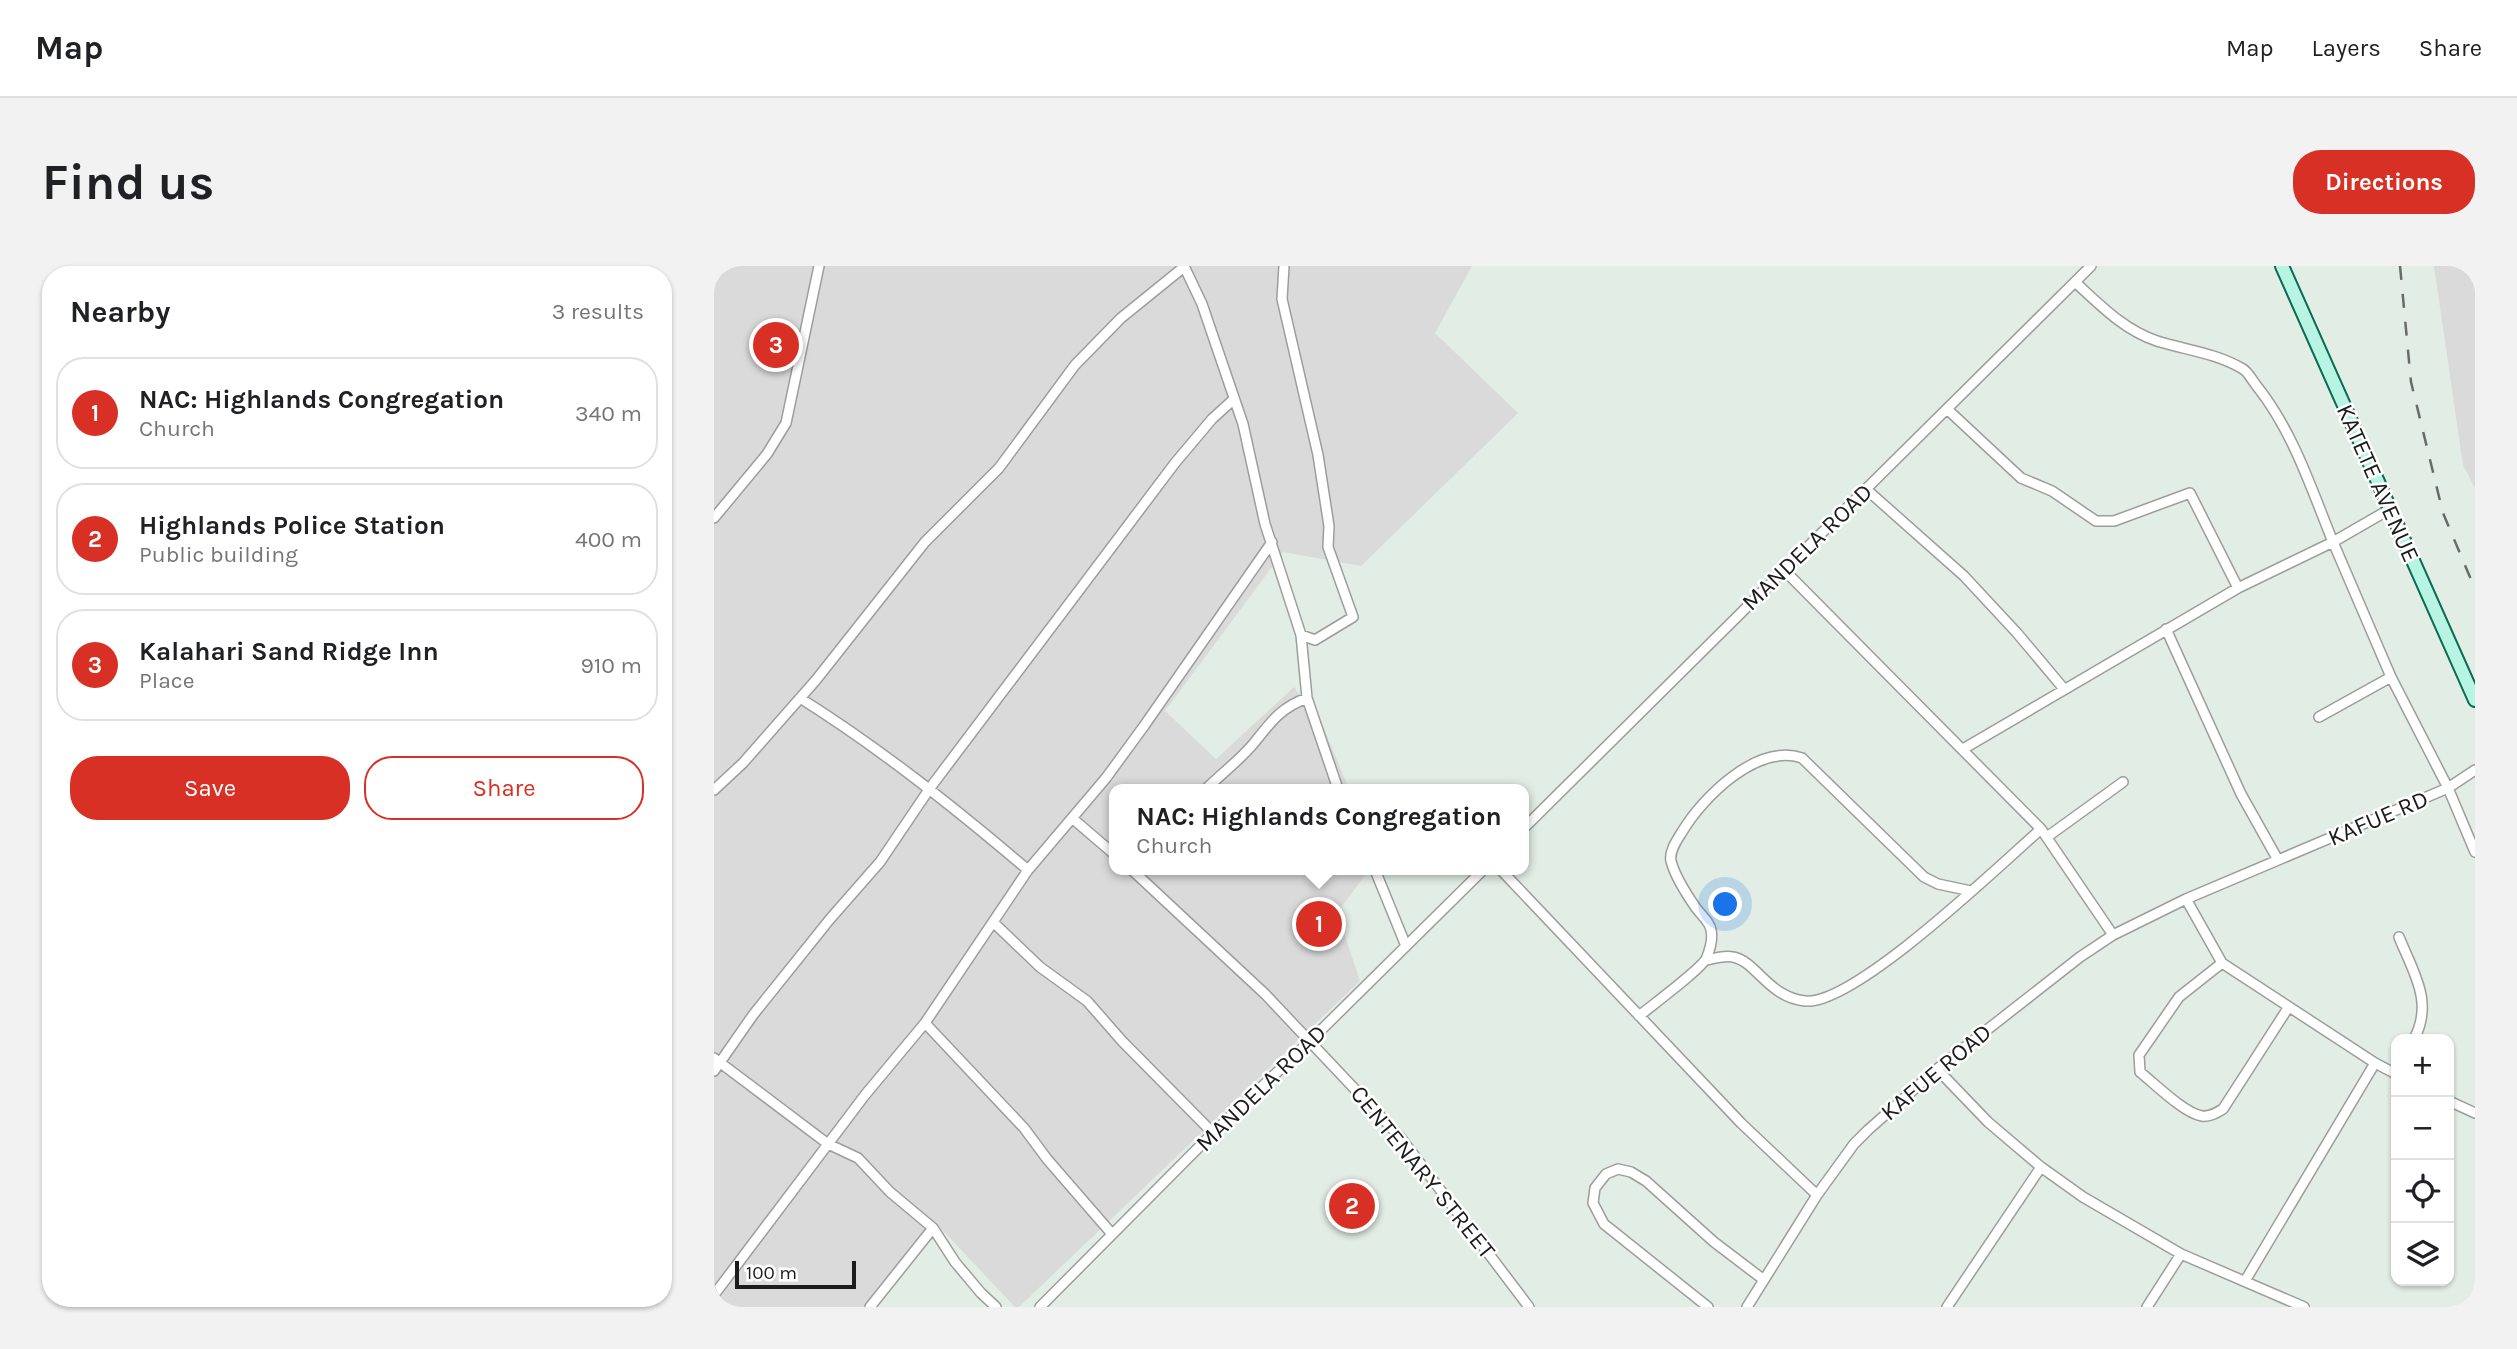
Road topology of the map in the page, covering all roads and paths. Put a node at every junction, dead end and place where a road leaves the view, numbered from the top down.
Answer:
1 (819, 266) edge
2 (1184, 266) edge
3 (1284, 266) edge
4 (2091, 266) edge
5 (2282, 266) edge
6 (2075, 282) junction
7 (1234, 399) junction
8 (1947, 409) junction
9 (1867, 489) junction
10 (2389, 509) junction
11 (714, 518) edge
12 (1272, 541) junction
13 (2333, 542) junction
14 (1784, 570) junction
15 (2238, 588) junction
16 (2166, 629) junction
17 (1301, 635) junction
18 (2391, 677) junction
19 (2064, 688) junction
20 (800, 698) junction
21 (1307, 698) junction
22 (2475, 699) edge
23 (2319, 717) dead end
24 (1963, 749) junction
25 (2475, 770) edge
26 (2123, 782) dead end
27 (1211, 784) edge
28 (1336, 784) edge
29 (930, 788) junction
30 (2448, 788) junction
31 (714, 790) edge
32 (1072, 818) junction
33 (1529, 823) edge
34 (2044, 833) junction
35 (1109, 850) edge
36 (2475, 852) edge
37 (2278, 860) junction
38 (1028, 870) junction
39 (1141, 875) edge
40 (1377, 875) edge
41 (1478, 875) edge
42 (1506, 875) edge
43 (1971, 891) junction
44 (2186, 900) junction
45 (993, 922) junction
46 (2113, 935) junction
47 (2399, 937) dead end
48 (1406, 946) junction
49 (1707, 960) junction
50 (2222, 963) junction
51 (2288, 1008) junction
52 (1639, 1016) junction
53 (925, 1023) junction
54 (2417, 1034) edge
55 (1311, 1040) junction
56 (717, 1060) edge
57 (2375, 1063) junction
58 (1937, 1069) junction
59 (714, 1071) edge
60 (2391, 1071) edge
61 (2454, 1103) edge
62 (2475, 1113) edge
63 (1213, 1133) junction
64 (828, 1144) junction
65 (2041, 1167) junction
66 (1817, 1195) junction
67 (933, 1228) junction
68 (1112, 1234) junction
69 (2181, 1254) junction
70 (1764, 1280) junction
71 (2245, 1281) junction
72 (714, 1295) edge
73 (870, 1307) edge
74 (996, 1307) edge
75 (1040, 1307) edge
76 (1529, 1307) edge
77 (1708, 1307) edge
78 (1746, 1307) edge
79 (1947, 1307) edge
80 (2147, 1307) edge
81 (2304, 1307) edge

1 - 11 street
2 - 7 street
2 - 20 street
3 - 17 street
4 - 6 street, MANDELA ROAD
5 - 10 street, KATETE AVENUE
6 - 8 street, MANDELA ROAD
6 - 13 street
7 - 12 street
7 - 29 street
8 - 9 street, MANDELA ROAD
8 - 15 street
9 - 14 street, MANDELA ROAD
9 - 19 street
10 - 13 street
10 - 22 street, KATETE AVENUE
12 - 17 street
12 - 32 street
13 - 15 street
13 - 18 street
14 - 24 street
14 - 33 street, MANDELA ROAD
15 - 16 street
16 - 19 street
16 - 37 street
17 - 21 street
18 - 23 street
18 - 30 street
19 - 24 street
20 - 29 street
20 - 31 street
21 - 27 street
21 - 28 street
24 - 34 street
25 - 30 street, KAFUE RD
26 - 34 street
29 - 38 street
29 - 56 street
30 - 36 street
30 - 37 street, KAFUE RD
32 - 35 street
32 - 38 street
34 - 43 street
34 - 46 street
37 - 44 street, KAFUE RD
38 - 45 street
39 - 55 street, CENTENARY STREET
40 - 48 street
41 - 48 street, MANDELA ROAD
42 - 52 street
43 - 49 street
43 - 49 street
44 - 46 street, KAFUE ROAD
44 - 50 street
45 - 53 street
45 - 63 street
46 - 58 street, KAFUE ROAD
47 - 54 street
48 - 55 street, MANDELA ROAD
49 - 52 street
50 - 51 street
50 - 51 street
51 - 57 street
52 - 66 street
53 - 64 street
53 - 68 street
55 - 63 street, MANDELA ROAD
55 - 76 street, CENTENARY STREET
56 - 59 street
56 - 64 street
57 - 60 street
57 - 71 street
58 - 65 street
58 - 66 street, KAFUE ROAD
61 - 62 street
63 - 68 street, MANDELA ROAD
64 - 67 street
64 - 72 street
65 - 69 street
65 - 79 street
66 - 70 street, KAFUE ROAD
67 - 73 street
67 - 74 street
68 - 75 street, MANDELA ROAD
69 - 71 street
69 - 80 street
70 - 77 street
70 - 78 street, KAFUE ROAD
71 - 81 street

